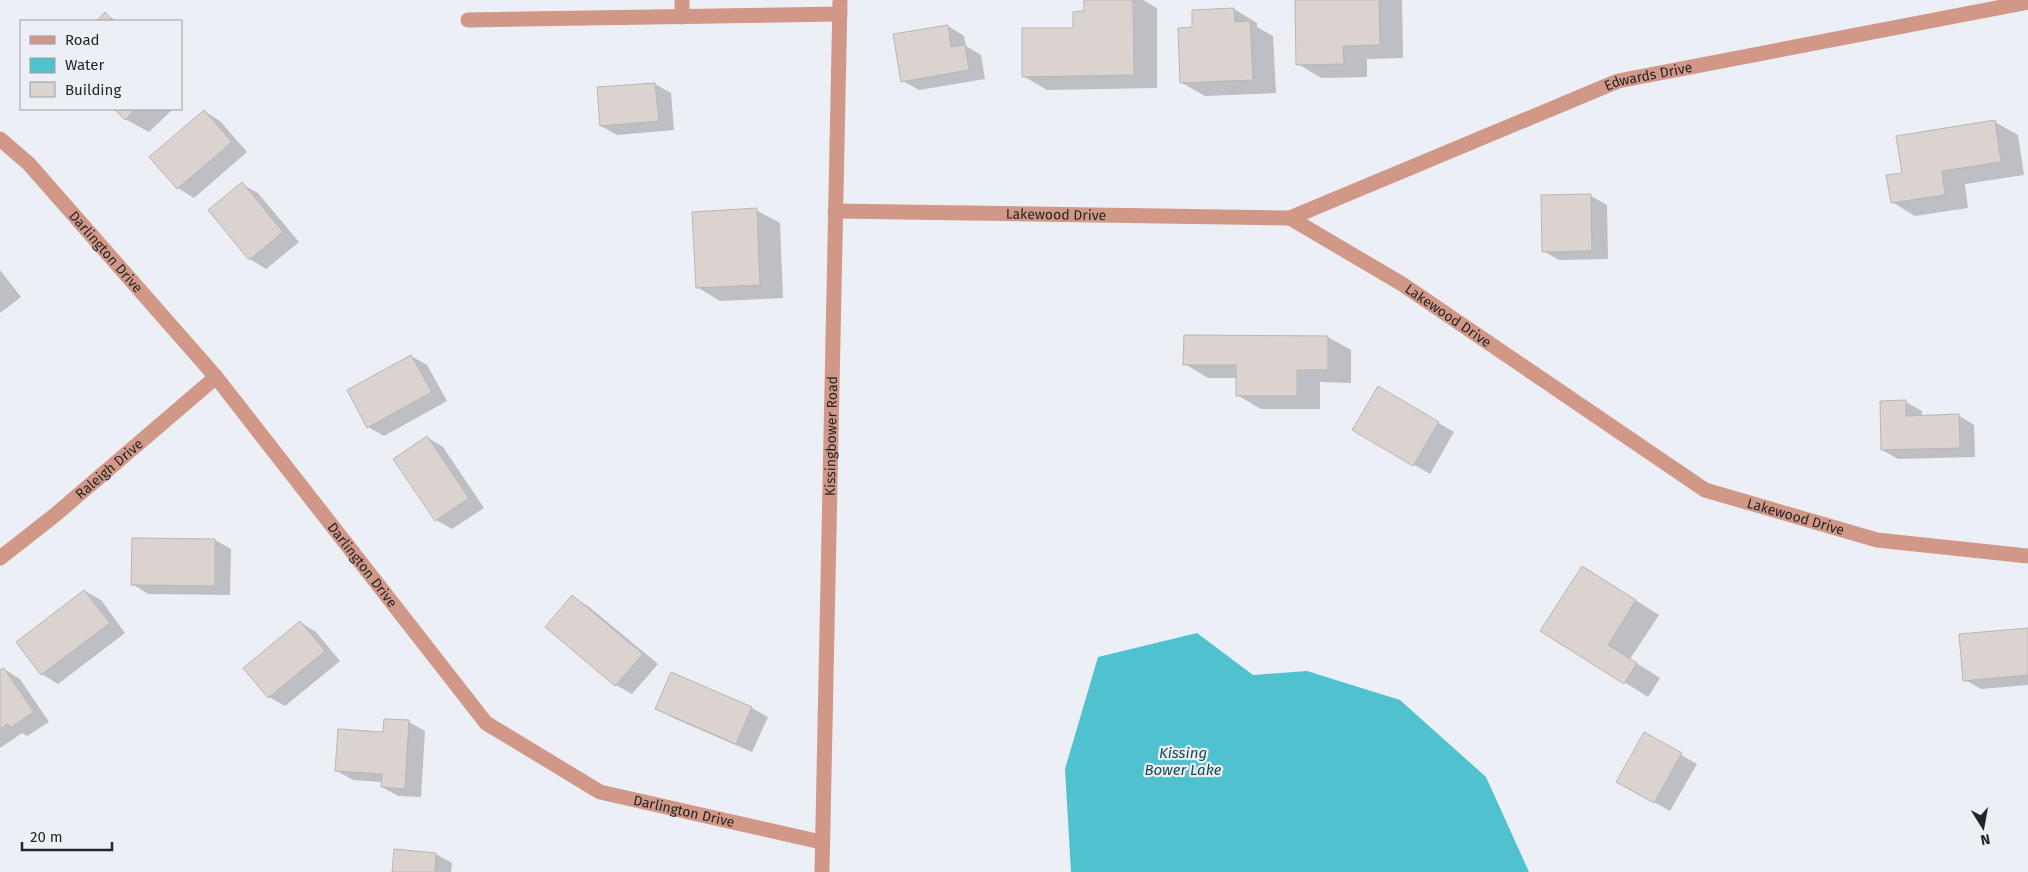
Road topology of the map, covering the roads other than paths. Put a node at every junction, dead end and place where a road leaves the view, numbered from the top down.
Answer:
1 (682, 0) edge
2 (2028, 2) edge
3 (840, 7) edge
4 (682, 17) junction
5 (468, 20) dead end
6 (0, 139) edge
7 (835, 211) junction
8 (1290, 218) junction
9 (216, 377) junction
10 (2028, 556) edge
11 (0, 558) edge
12 (821, 842) junction
13 (822, 872) edge

1 - 4 street
2 - 8 street, Edwards Drive
3 - 4 street
3 - 7 street, Kissingbower Road
4 - 5 street
6 - 9 street, Darlington Drive
7 - 8 street, Lakewood Drive
7 - 12 street, Kissingbower Road
8 - 10 street, Lakewood Drive
9 - 11 street, Raleigh Drive
9 - 12 street, Darlington Drive
12 - 13 street, Kissingbower Road

